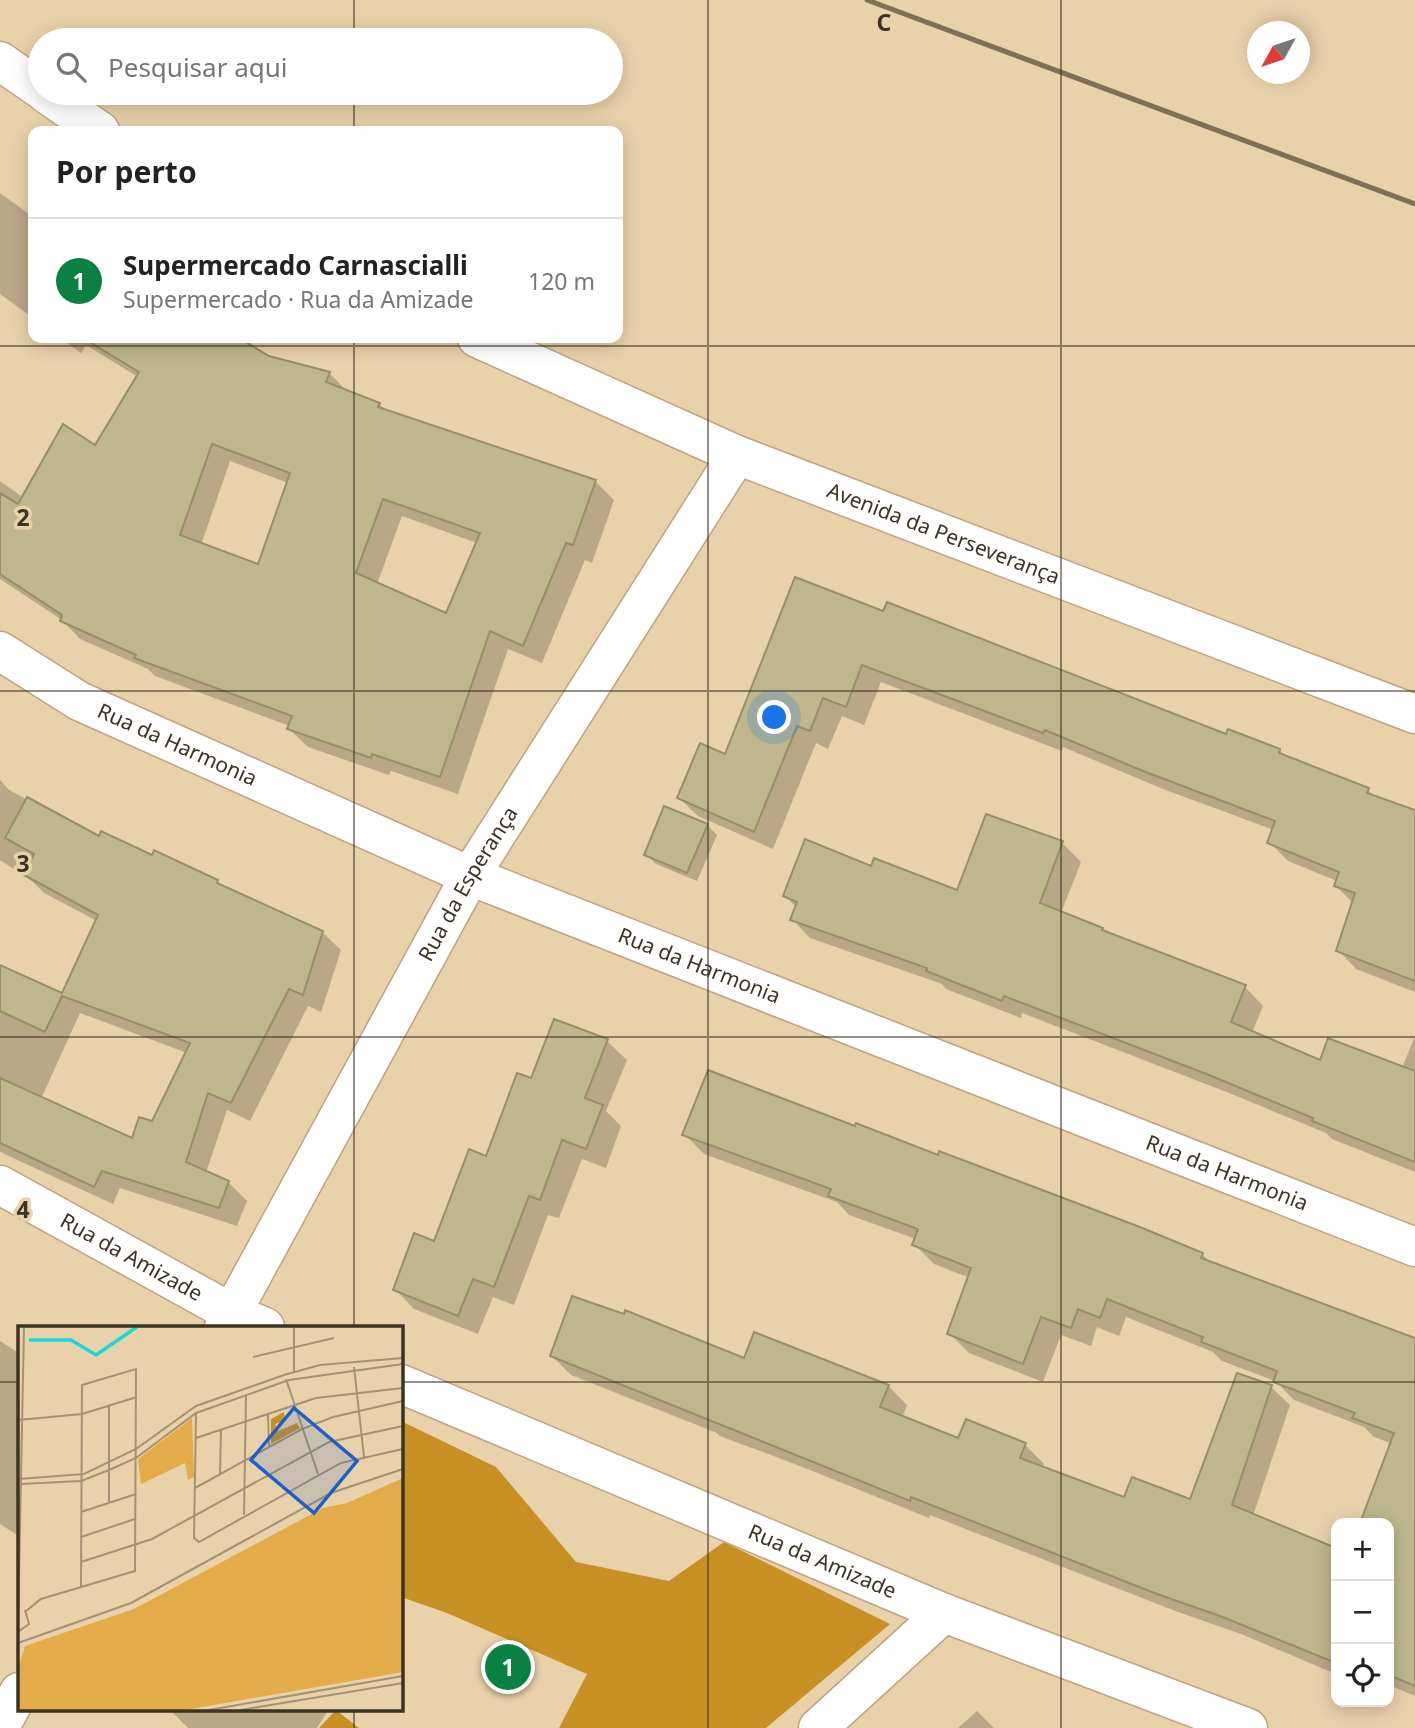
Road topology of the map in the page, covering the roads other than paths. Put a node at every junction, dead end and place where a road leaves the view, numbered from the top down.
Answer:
1 (0, 61) edge
2 (28, 81) edge
3 (62, 105) edge
4 (93, 126) edge
5 (488, 343) edge
6 (737, 455) junction
7 (0, 651) edge
8 (1415, 714) edge
9 (470, 876) junction
10 (0, 1185) edge
11 (1415, 1247) edge
12 (240, 1323) edge
13 (402, 1384) edge
14 (944, 1613) junction
15 (18, 1694) edge
16 (0, 1727) edge
17 (818, 1728) edge
18 (1248, 1728) edge

1 - 2 street
3 - 4 street
5 - 6 street, Avenida da Perseverança
6 - 8 street, Avenida da Perseverança
6 - 9 street, Rua da Esperança
7 - 9 street, Rua da Harmonia
9 - 11 street, Rua da Harmonia
9 - 12 street, Rua da Esperança
10 - 12 street, Rua da Amizade
13 - 14 street, Rua da Amizade
14 - 17 street
14 - 18 street, Rua da Amizade
15 - 16 street

